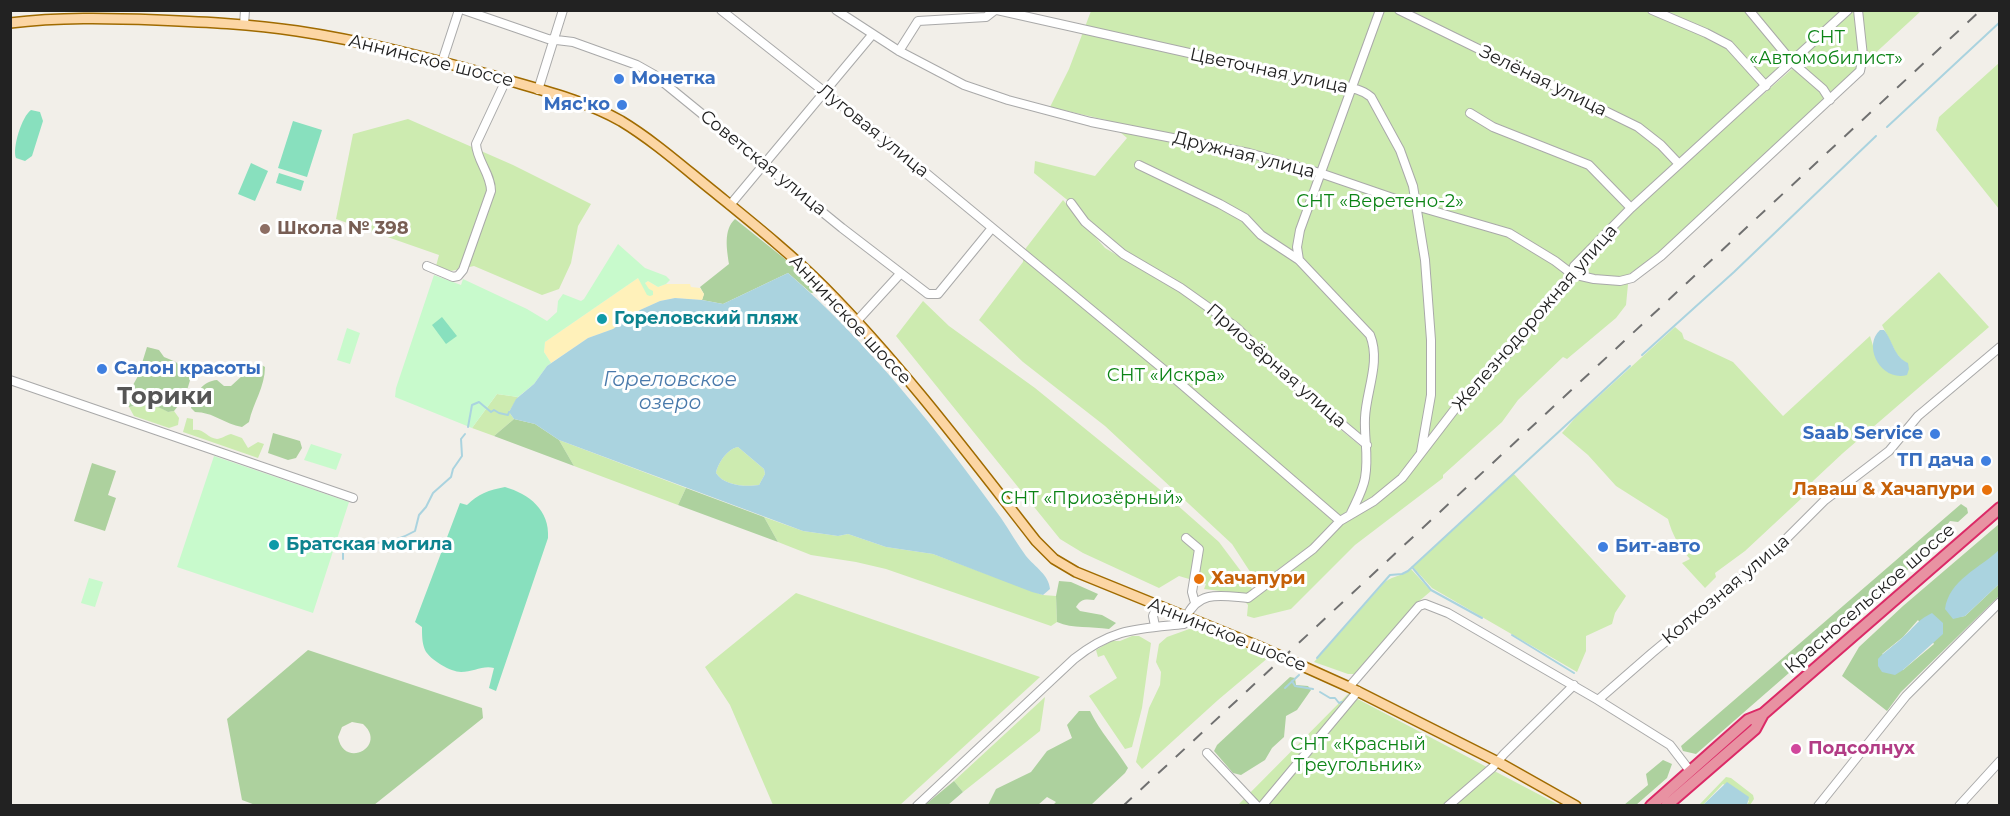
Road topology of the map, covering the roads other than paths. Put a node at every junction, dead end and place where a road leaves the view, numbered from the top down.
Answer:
1 (245, 10) edge
2 (461, 10) edge
3 (562, 10) edge
4 (721, 10) edge
5 (836, 10) edge
6 (996, 10) edge
7 (1380, 10) edge
8 (1400, 10) edge
9 (1652, 10) edge
10 (1848, 10) edge
11 (1858, 10) edge
12 (1751, 11) edge
13 (10, 23) edge
14 (244, 25) junction
15 (872, 35) junction
16 (553, 39) junction
17 (899, 51) junction
18 (442, 62) junction
19 (1792, 63) junction
20 (506, 80) junction
21 (1766, 86) junction
22 (1352, 88) junction
23 (538, 90) junction
24 (825, 92) junction
25 (1830, 99) junction
26 (1470, 113) dead end
27 (764, 164) junction
28 (1679, 164) junction
29 (1139, 165) dead end
30 (1320, 173) junction
31 (1071, 203) dead end
32 (730, 205) junction
33 (1416, 206) junction
34 (1630, 208) junction
35 (992, 228) junction
36 (1299, 260) junction
37 (427, 266) dead end
38 (900, 274) junction
39 (1572, 274) junction
40 (856, 322) junction
41 (2000, 347) edge
42 (10, 380) edge
43 (1367, 445) junction
44 (1420, 455) junction
45 (353, 498) dead end
46 (2000, 508) edge
47 (1352, 513) junction
48 (1340, 521) junction
49 (1186, 538) dead end
50 (2000, 602) edge
51 (1195, 603) junction
52 (1157, 606) junction
53 (1188, 618) junction
54 (1155, 626) junction
55 (1574, 685) junction
56 (1349, 687) junction
57 (1358, 691) junction
58 (1598, 700) junction
59 (1763, 714) junction
60 (1206, 753) dead end
61 (2000, 761) edge
62 (1498, 762) junction
63 (1690, 771) junction
64 (917, 806) edge
65 (1257, 806) edge
66 (1262, 806) edge
67 (1448, 806) edge
68 (1576, 806) edge
69 (1651, 806) edge
70 (1666, 806) edge
71 (1818, 806) edge
72 (1959, 806) edge

1 - 14 street
2 - 16 street, Советская улица
2 - 18 street
3 - 16 street
4 - 24 street, Луговая улица
5 - 15 street, Дружная улица
6 - 17 street
6 - 22 street, Цветочная улица
7 - 22 street
8 - 28 street, Зелёная улица
9 - 21 street
10 - 19 street, Железнодорожная улица
11 - 25 street
12 - 19 street
13 - 14 main road, Аннинское шоссе
14 - 18 main road, Аннинское шоссе
15 - 17 street, Дружная улица
15 - 24 street
16 - 23 street
16 - 27 street, Советская улица
17 - 30 street, Дружная улица
18 - 20 main road, Аннинское шоссе
19 - 21 street, Железнодорожная улица
19 - 25 street
20 - 23 main road, Аннинское шоссе
20 - 37 street
21 - 28 street, Железнодорожная улица
22 - 30 street
22 - 33 street, Цветочная улица
23 - 32 main road, Аннинское шоссе
24 - 27 street
24 - 35 street, Луговая улица
25 - 39 street
26 - 34 street
27 - 32 street
27 - 38 street, Советская улица
28 - 34 street, Железнодорожная улица
29 - 36 street
30 - 33 street, Дружная улица
30 - 36 street
31 - 43 street, Приозёрная улица
32 - 40 main road, Аннинское шоссе
33 - 39 street, Дружная улица
33 - 44 street, Цветочная улица
34 - 39 street, Железнодорожная улица
35 - 38 street, Советская улица
35 - 48 street, Луговая улица
36 - 43 street
38 - 40 street
39 - 44 street, Железнодорожная улица
40 - 52 main road, Аннинское шоссе
41 - 58 street, Колхозная улица
42 - 45 street
43 - 47 street
44 - 47 street, Железнодорожная улица
46 - 59 highway, Красносельское шоссе
47 - 48 street, Железнодорожная улица
48 - 51 street, Железнодорожная улица
49 - 51 street
50 - 71 street
51 - 53 street
52 - 53 main road, Аннинское шоссе
52 - 54 street
53 - 54 street
53 - 56 main road, Аннинское шоссе
54 - 64 street
55 - 56 street
55 - 58 street
55 - 62 street
56 - 57 main road, Аннинское шоссе
57 - 62 main road, Аннинское шоссе
57 - 66 street
58 - 63 street
59 - 63 highway, Красносельское шоссе
59 - 70 highway, Красносельское шоссе
60 - 65 street
61 - 72 street
62 - 67 street
62 - 68 main road, Аннинское шоссе
63 - 69 highway, Красносельское шоссе

